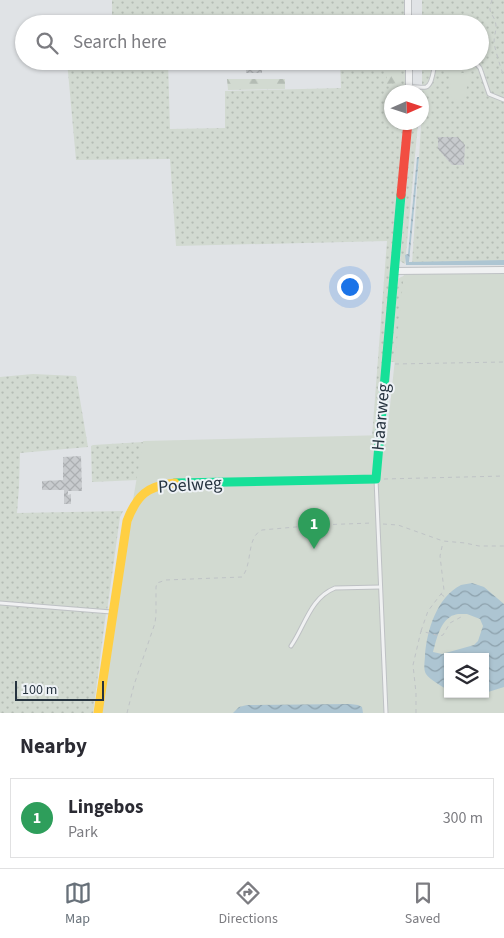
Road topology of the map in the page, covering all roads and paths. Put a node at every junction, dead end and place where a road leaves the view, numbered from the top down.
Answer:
1 (408, 0) edge
2 (492, 0) edge
3 (408, 15) edge
4 (409, 70) edge
5 (434, 70) edge
6 (481, 70) edge
7 (504, 76) edge
8 (409, 85) edge
9 (429, 86) edge
10 (504, 100) edge
11 (407, 130) edge
12 (504, 270) edge
13 (394, 271) junction
14 (504, 362) edge
15 (386, 365) junction
16 (504, 476) edge
17 (376, 479) junction
18 (375, 523) junction
19 (444, 541) junction
20 (504, 546) edge
21 (380, 587) junction
22 (441, 594) junction
23 (446, 598) dead end
24 (0, 603) edge
25 (113, 612) junction
26 (459, 614) dead end
27 (421, 631) junction
28 (291, 646) dead end
29 (98, 713) edge
30 (127, 713) edge
31 (386, 713) edge
32 (416, 713) edge

1 - 3 street
2 - 7 path
4 - 8 street
5 - 9 lane
6 - 10 lane
11 - 13 street, Haarweg
12 - 13 street
13 - 15 street, Haarweg
14 - 15 path
15 - 17 street, Haarweg
16 - 17 path
17 - 18 lane, Haarweg
17 - 25 street, Poelweg
18 - 19 path
18 - 21 lane, Haarweg
18 - 30 path
19 - 20 path
19 - 22 path
21 - 28 lane
21 - 31 lane, Haarweg
22 - 23 path
22 - 27 path
24 - 25 lane
25 - 29 street, Poelweg
26 - 27 path
27 - 32 path

